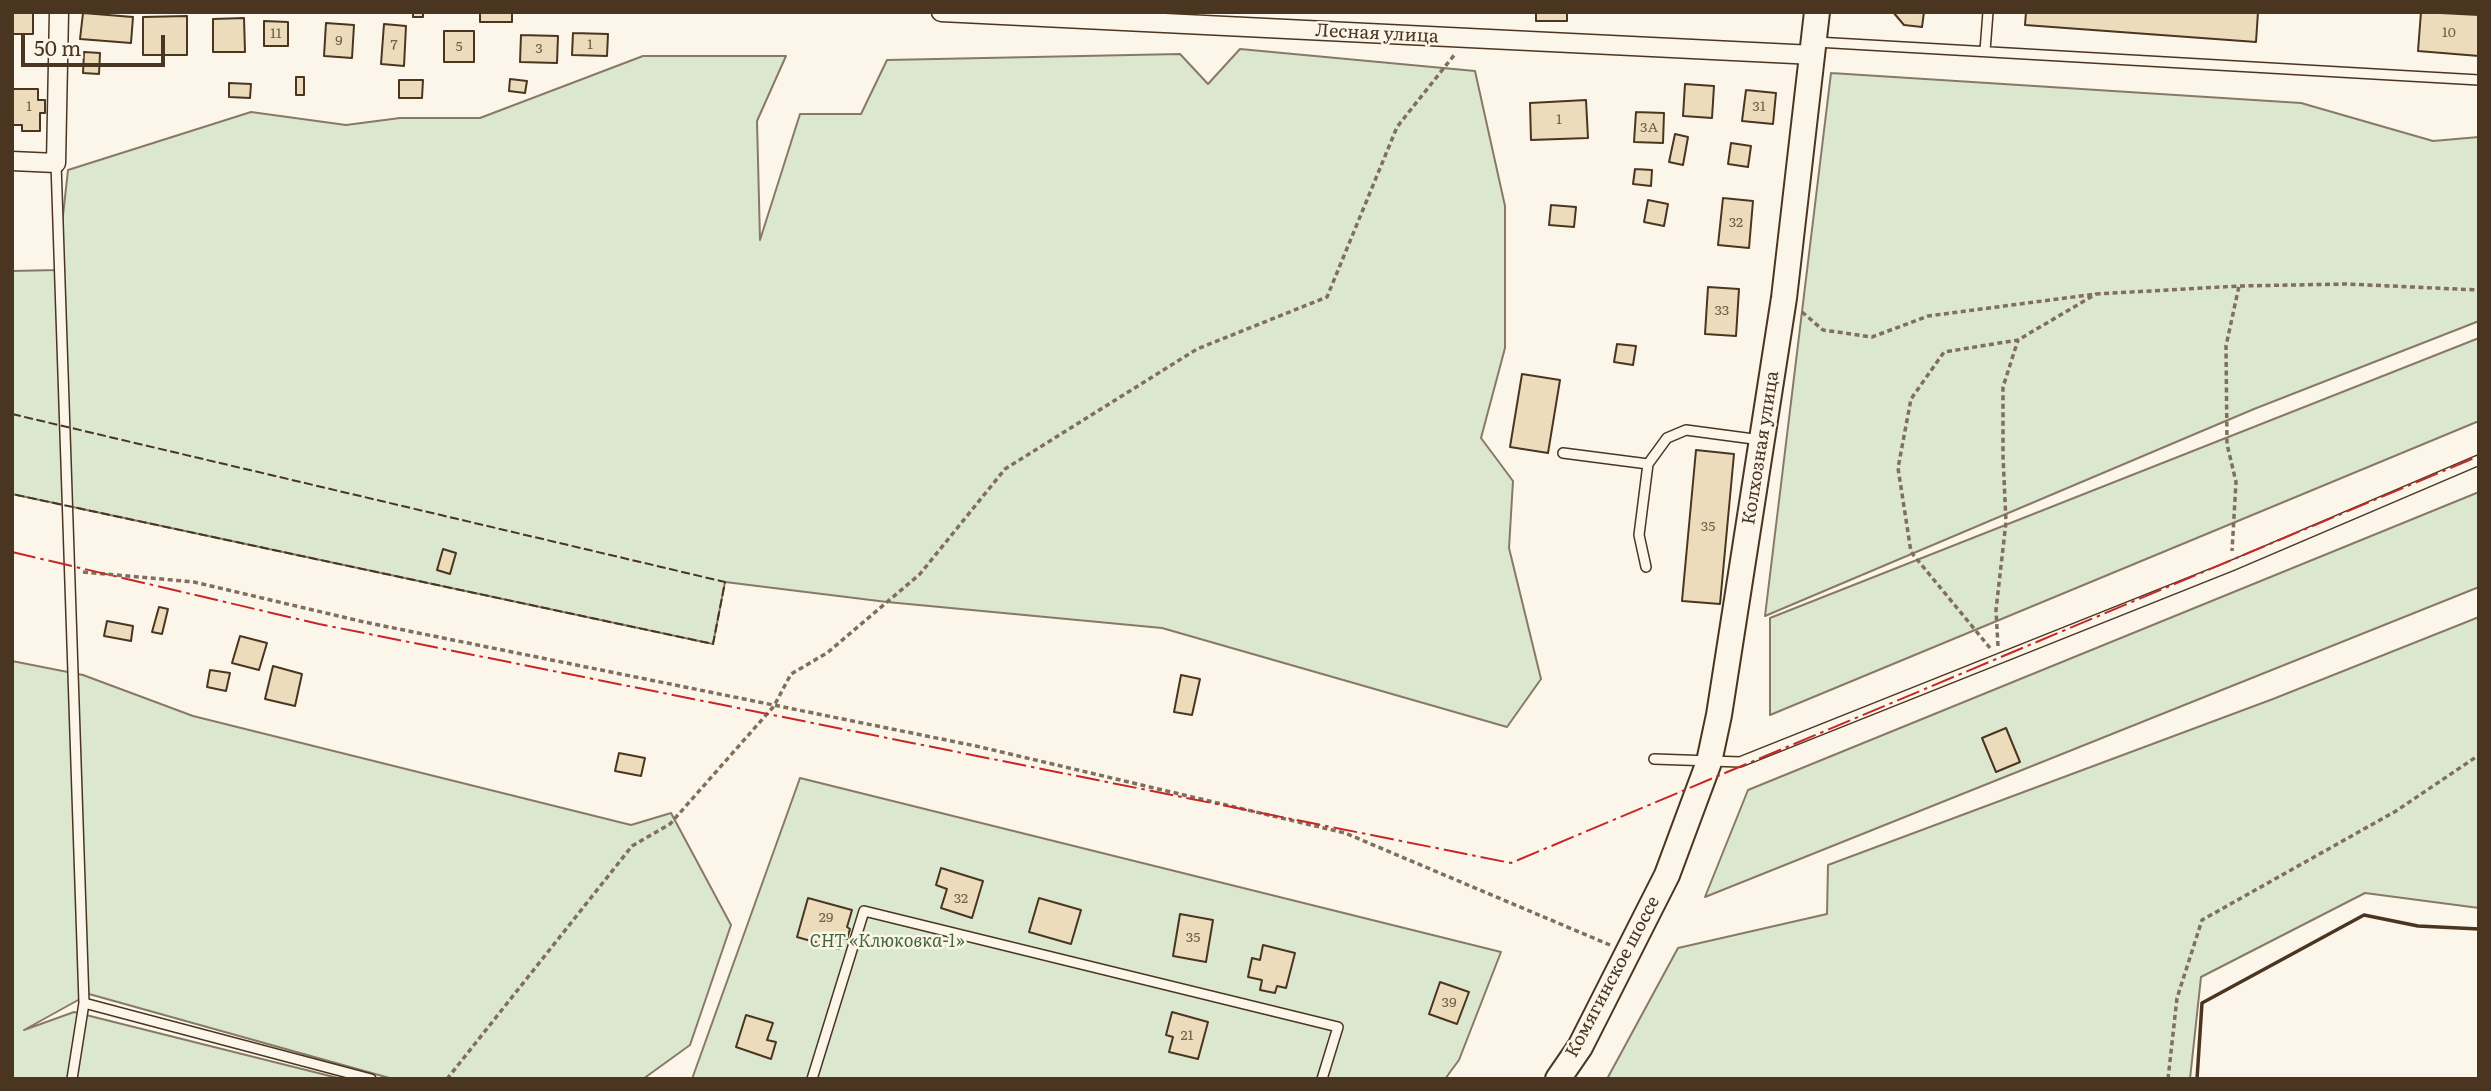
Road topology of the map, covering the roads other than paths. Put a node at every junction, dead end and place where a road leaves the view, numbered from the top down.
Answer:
1 (59, 12) edge
2 (941, 12) edge
3 (1817, 12) edge
4 (1988, 12) edge
5 (1244, 20) edge
6 (1814, 48) junction
7 (1985, 51) junction
8 (2479, 79) edge
9 (12, 161) edge
10 (56, 163) junction
11 (1763, 440) junction
12 (1563, 453) dead end
13 (2479, 460) edge
14 (1648, 464) junction
15 (1646, 567) dead end
16 (1654, 759) dead end
17 (1709, 762) junction
18 (1667, 875) joint
19 (84, 1003) junction
20 (72, 1079) edge
21 (371, 1079) edge
22 (812, 1079) edge
23 (1322, 1079) edge
24 (1558, 1079) edge

1 - 10 street
2 - 5 street, Лесная улица
3 - 6 street, Колхозная улица
4 - 7 lane
5 - 6 street, Лесная улица
6 - 7 lane
6 - 11 street, Колхозная улица
7 - 8 lane
9 - 10 street
10 - 19 lane
11 - 14 lane
11 - 17 street, Колхозная улица
12 - 14 lane
13 - 17 lane
14 - 15 lane
16 - 17 lane
17 - 18 street, Колхозная улица
18 - 24 street, Комягинское шоссе
19 - 20 lane
19 - 21 lane
22 - 23 lane

